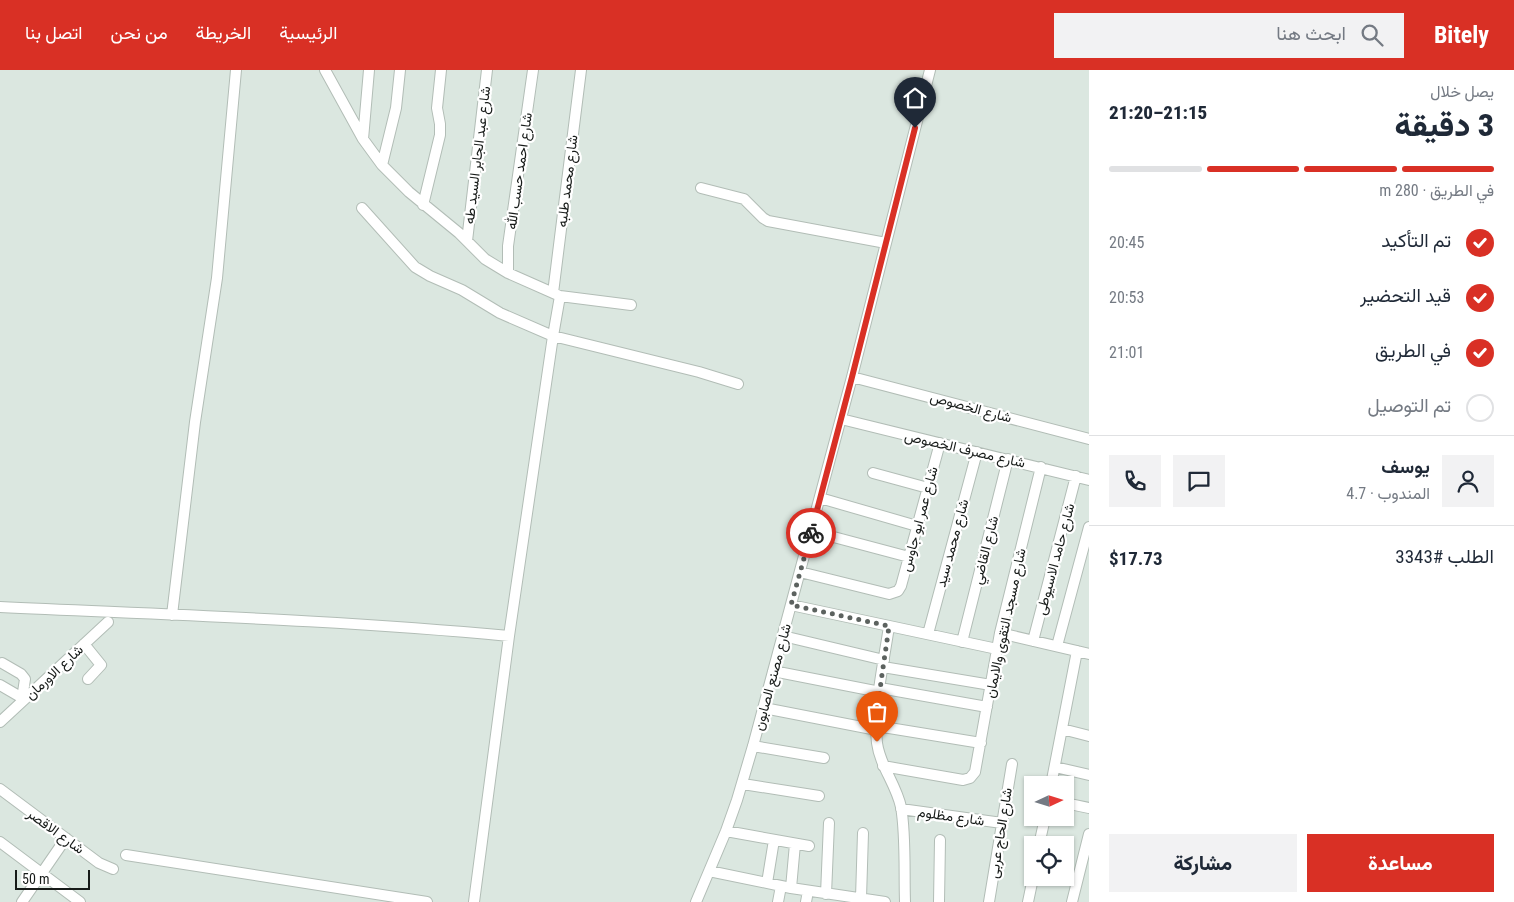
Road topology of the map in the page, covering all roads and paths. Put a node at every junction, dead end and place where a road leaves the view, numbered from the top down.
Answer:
1 (236, 70) edge
2 (325, 70) edge
3 (369, 70) edge
4 (400, 70) edge
5 (441, 70) edge
6 (488, 70) edge
7 (533, 70) edge
8 (581, 70) edge
9 (930, 70) edge
10 (363, 139) junction
11 (382, 165) junction
12 (700, 188) dead end
13 (423, 205) junction
14 (362, 208) dead end
15 (467, 241) junction
16 (886, 243) junction
17 (508, 273) junction
18 (557, 294) junction
19 (631, 305) dead end
20 (554, 333) junction
21 (852, 379) junction
22 (738, 384) dead end
23 (842, 415) junction
24 (1089, 438) edge
25 (940, 443) junction
26 (977, 452) junction
27 (1008, 459) junction
28 (1041, 467) junction
29 (873, 473) dead end
30 (1076, 476) junction
31 (1089, 480) edge
32 (928, 488) junction
33 (820, 498) junction
34 (917, 526) junction
35 (1089, 527) edge
36 (811, 531) junction
37 (909, 557) junction
38 (800, 572) junction
39 (791, 605) junction
40 (0, 607) edge
41 (172, 615) junction
42 (108, 622) dead end
43 (889, 626) junction
44 (1000, 633) junction
45 (928, 634) junction
46 (509, 636) junction
47 (783, 636) junction
48 (1033, 641) junction
49 (962, 642) junction
50 (84, 644) junction
51 (1056, 646) junction
52 (997, 649) junction
53 (1077, 651) junction
54 (1089, 654) edge
55 (2, 663) dead end
56 (884, 663) junction
57 (773, 671) junction
58 (88, 679) dead end
59 (0, 685) edge
60 (990, 685) junction
61 (880, 690) junction
62 (23, 699) junction
63 (987, 707) junction
64 (764, 708) junction
65 (0, 722) edge
66 (877, 728) junction
67 (1062, 729) junction
68 (1089, 736) edge
69 (981, 743) junction
70 (753, 746) junction
71 (824, 758) dead end
72 (1012, 764) dead end
73 (883, 766) junction
74 (1054, 768) junction
75 (1053, 776) edge
76 (1089, 776) edge
77 (742, 784) junction
78 (0, 789) edge
79 (819, 796) dead end
80 (1074, 805) edge
81 (1089, 808) edge
82 (901, 809) junction
83 (829, 823) dead end
84 (1002, 824) junction
85 (726, 831) junction
86 (863, 834) dead end
87 (1089, 834) edge
88 (66, 838) junction
89 (774, 840) junction
90 (940, 840) dead end
91 (0, 842) edge
92 (795, 844) junction
93 (809, 846) dead end
94 (126, 855) dead end
95 (113, 868) dead end
96 (709, 871) junction
97 (42, 873) junction
98 (767, 883) junction
99 (1031, 886) edge
100 (786, 887) junction
101 (808, 891) junction
102 (826, 894) junction
103 (861, 898) junction
104 (840, 899) edge
105 (873, 901) edge
106 (22, 902) edge
107 (80, 902) edge
108 (427, 902) edge
109 (474, 902) edge
110 (696, 902) edge
111 (778, 902) edge
112 (806, 902) edge
113 (884, 902) edge
114 (905, 902) edge
115 (939, 902) edge
116 (989, 902) edge
117 (1028, 902) edge
118 (1072, 902) edge

1 - 41 street
2 - 10 street
3 - 10 street
4 - 11 street
5 - 13 street
6 - 15 street, شارع عبد الجابر السيد طه
7 - 17 street, شارع احمد حسب الله
8 - 18 street, شارع محمد طلبه
9 - 16 street, شارع مصنع الصابون
10 - 11 street
11 - 13 street
12 - 16 street
13 - 15 street
14 - 20 street
15 - 17 street
16 - 21 street, شارع مصنع الصابون
17 - 18 street
18 - 19 street
18 - 20 street, شارع محمد طلبه
20 - 22 street
20 - 46 street, شارع محمد طلبه
21 - 23 street, شارع مصنع الصابون
21 - 24 street, شارع الخصوص
23 - 25 street, شارع مصرف الخصوص
23 - 33 street, شارع مصنع الصابون
25 - 26 street, شارع مصرف الخصوص
25 - 32 street, شارع عمر ابو جاوس
26 - 27 street, شارع مصرف الخصوص
26 - 45 street, شارع محمد سيد
27 - 28 street, شارع مصرف الخصوص
27 - 49 street, شارع القاضي
28 - 30 street, شارع مصرف الخصوص
28 - 44 street, شارع مسجد التقوى والايمان
29 - 32 street
30 - 31 street, شارع مصرف الخصوص
30 - 48 street, شارع حامد الاسيوطى
32 - 34 street, شارع عمر ابو جاوس
33 - 34 street
33 - 36 street, شارع مصنع الصابون
34 - 37 street, شارع عمر ابو جاوس
35 - 51 street
36 - 37 street
36 - 38 street, شارع مصنع الصابون
37 - 38 street, شارع عمر ابو جاوس
38 - 39 street, شارع مصنع الصابون
39 - 43 street
39 - 47 street, شارع مصنع الصابون
40 - 41 street
41 - 46 street
42 - 50 street, شارع الاورمان
43 - 45 street
43 - 56 street
44 - 48 street
44 - 52 street, شارع مسجد التقوى والايمان
45 - 49 street
46 - 109 street, شارع محمد طلبه
47 - 56 street
47 - 57 street, شارع مصنع الصابون
48 - 51 street
49 - 52 street
50 - 58 street
50 - 62 street, شارع الاورمان
51 - 53 street
52 - 60 street, شارع مسجد التقوى والايمان
53 - 54 street
53 - 67 street
55 - 62 street
56 - 60 street
56 - 61 street
57 - 61 street
57 - 64 street, شارع مصنع الصابون
59 - 62 street
60 - 63 street, شارع مسجد التقوى والايمان
61 - 63 street
61 - 66 street
62 - 65 street, شارع الاورمان
63 - 69 street, شارع مسجد التقوى والايمان
64 - 66 street
64 - 70 street, شارع مصنع الصابون
66 - 69 street
66 - 73 street
67 - 68 street
67 - 74 street
69 - 73 street, شارع مسجد التقوى والايمان
70 - 71 street
70 - 77 street, شارع مصنع الصابون
72 - 84 street, شارع الحاج عربى
73 - 82 street
74 - 75 street
74 - 76 street
77 - 79 street
77 - 85 street, شارع مصنع الصابون
78 - 88 street, شارع الاقصر
80 - 81 street
82 - 84 street, شارع مظلوم
82 - 114 street
83 - 102 street
84 - 116 street, شارع الحاج عربى
85 - 89 street
85 - 96 street, شارع مصنع الصابون
86 - 103 street
87 - 118 street
88 - 95 street, شارع الاقصر
88 - 97 street
89 - 92 street
89 - 98 street
90 - 115 street
91 - 97 street
92 - 93 street
92 - 100 street
94 - 108 street
96 - 98 street
96 - 110 street, شارع مصنع الصابون
97 - 106 street
97 - 107 street
98 - 100 street
99 - 117 street
100 - 101 street
100 - 111 street
101 - 102 street
101 - 112 street
102 - 104 street
103 - 104 street
103 - 105 street
105 - 113 street

